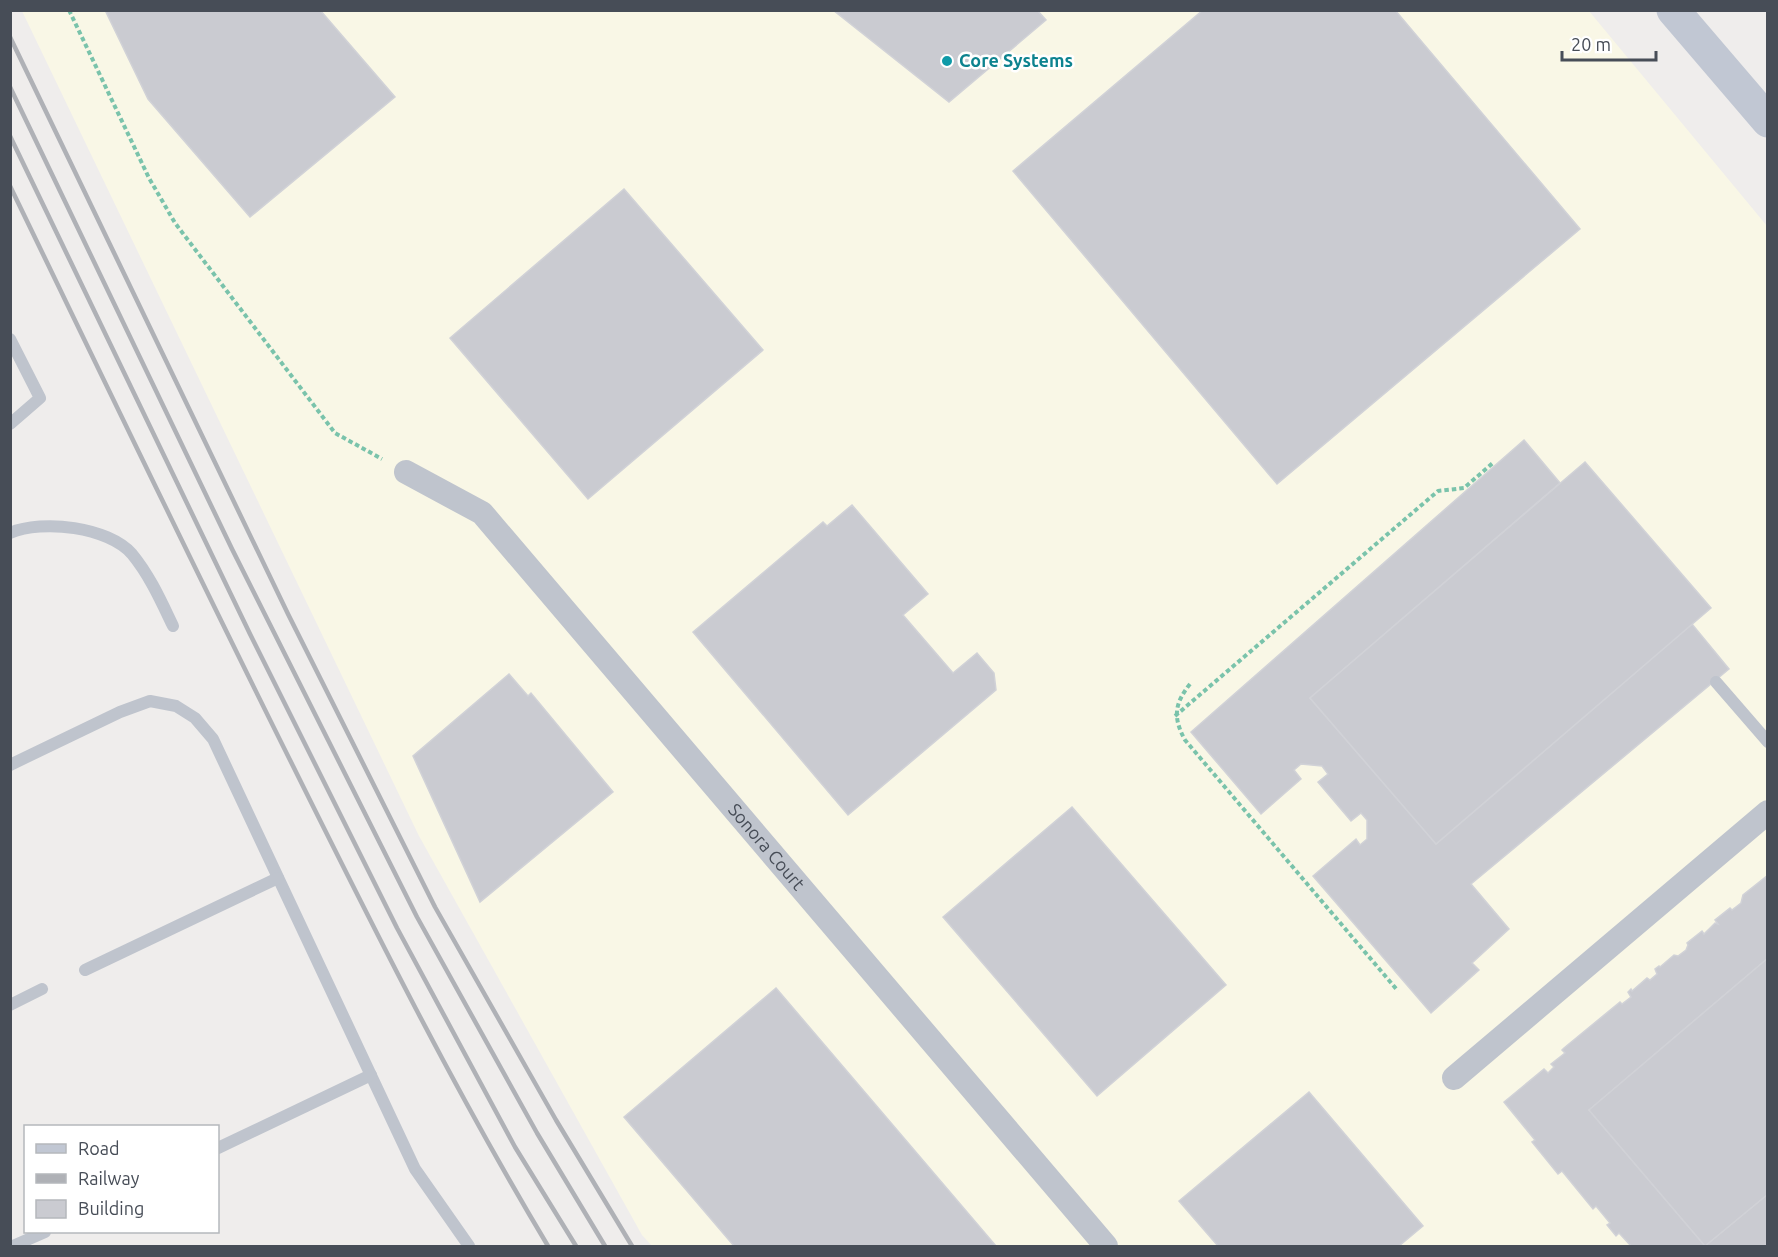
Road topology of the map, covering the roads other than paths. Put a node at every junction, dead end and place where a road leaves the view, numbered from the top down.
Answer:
1 (1673, 10) edge
2 (1767, 121) edge
3 (10, 339) edge
4 (10, 424) edge
5 (406, 472) road end
6 (10, 532) edge
7 (173, 626) dead end
8 (1716, 682) dead end
9 (1767, 742) edge
10 (10, 765) edge
11 (1767, 812) edge
12 (278, 878) junction
13 (85, 970) dead end
14 (42, 989) dead end
15 (10, 1005) edge
16 (371, 1075) junction
17 (1454, 1078) dead end
18 (219, 1148) edge
19 (43, 1233) edge
20 (13, 1246) edge
21 (469, 1246) edge
22 (1106, 1246) edge

1 - 2 main road
3 - 4 lane
5 - 22 street, Sonora Court
6 - 7 lane
8 - 9 lane
10 - 12 lane
11 - 17 street
12 - 13 lane
12 - 16 lane
14 - 15 lane
16 - 18 lane
16 - 21 lane
19 - 20 lane

